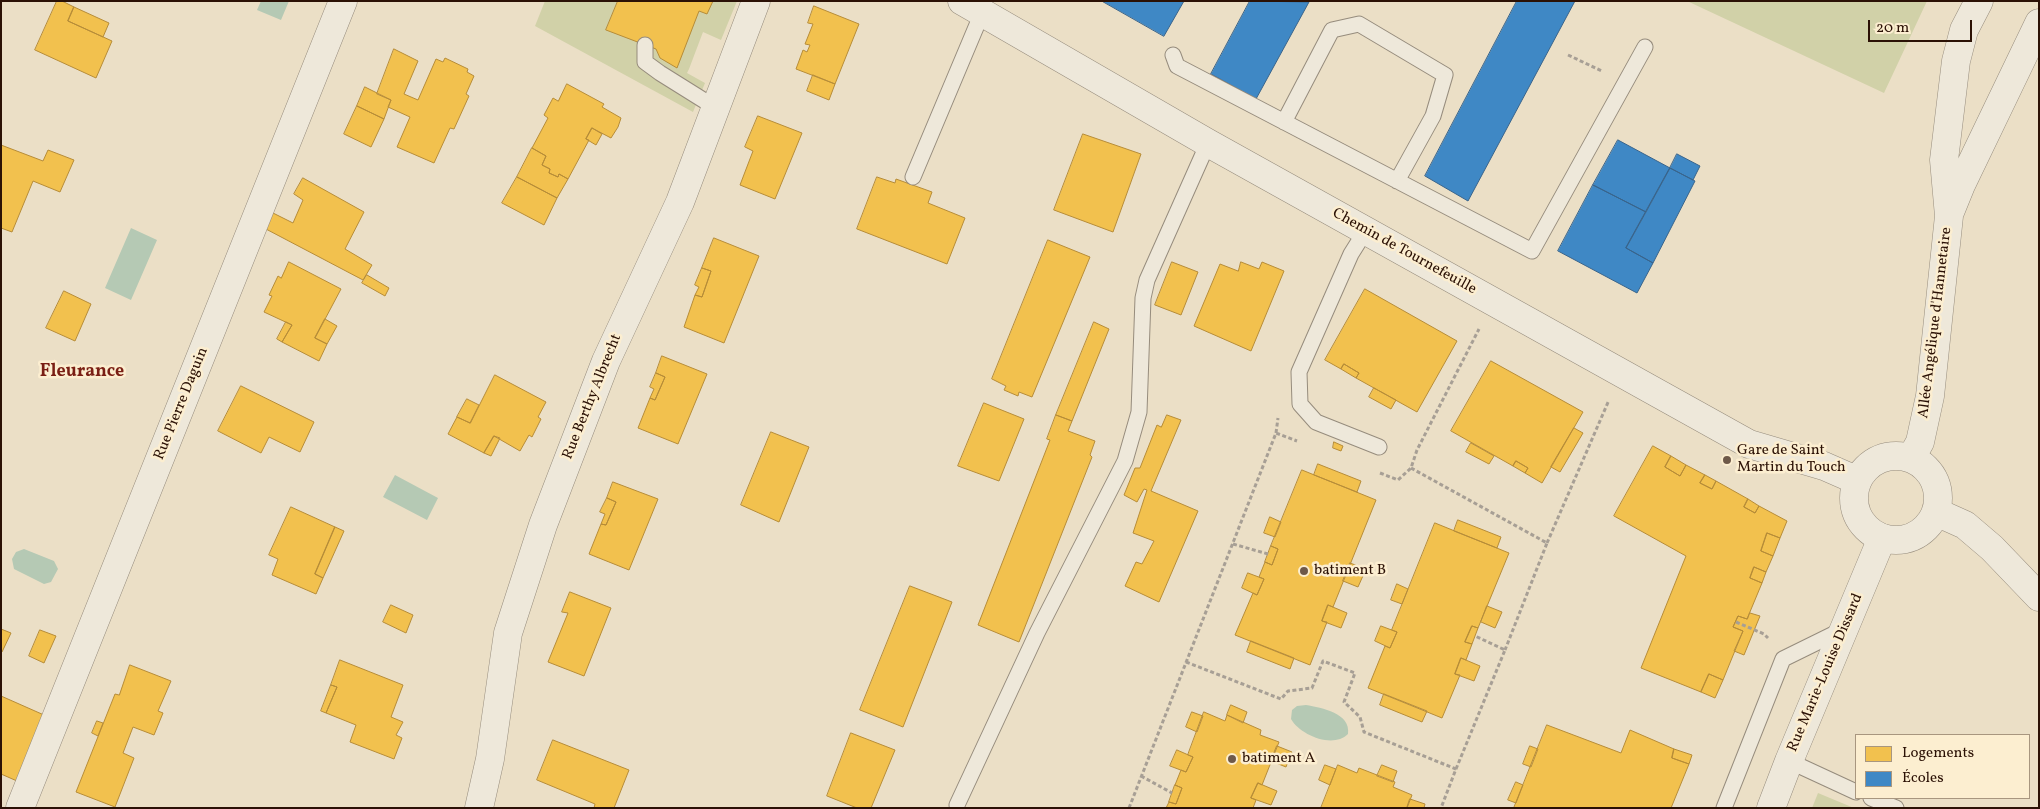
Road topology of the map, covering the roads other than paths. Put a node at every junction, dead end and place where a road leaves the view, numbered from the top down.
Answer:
1 (343, 1) edge
2 (756, 1) edge
3 (1979, 1) edge
4 (972, 7) edge
5 (2039, 22) edge
6 (645, 44) dead end
7 (1645, 47) dead end
8 (1173, 55) dead end
9 (716, 108) junction
10 (1284, 122) junction
11 (1208, 143) junction
12 (913, 177) dead end
13 (1397, 181) junction
14 (1949, 216) junction
15 (1366, 230) junction
16 (1379, 447) dead end
17 (1911, 458) junction
18 (1856, 480) junction
19 (1936, 512) junction
20 (1882, 538) junction
21 (2039, 597) edge
22 (1845, 628) junction
23 (1789, 761) junction
24 (1855, 792) edge
25 (1874, 799) edge
26 (957, 805) dead end
27 (20, 808) edge
28 (480, 808) edge
29 (1724, 808) edge
30 (1771, 808) edge
31 (1896, 808) edge

1 - 27 street, Rue Pierre Daguin
2 - 9 street, Rue Berthy Albrecht
3 - 14 street, Allée Angélique d'Hannetaire
4 - 11 street, Chemin de Tournefeuille
4 - 12 lane
5 - 14 street, Allée Angélique d'Hannetaire
6 - 9 lane
7 - 13 lane
8 - 10 lane
9 - 28 street, Rue Berthy Albrecht
10 - 13 lane
10 - 13 lane
11 - 15 street, Chemin de Tournefeuille
11 - 26 lane
14 - 17 street, Allée Angélique d'Hannetaire
15 - 16 lane
15 - 18 street, Chemin de Tournefeuille
17 - 18 street
17 - 19 street
18 - 20 street
19 - 20 street
19 - 21 street
20 - 22 street, Rue Marie-Louise Dissard
22 - 23 street, Rue Marie-Louise Dissard
22 - 29 lane
23 - 24 lane
23 - 30 street, Rue Marie-Louise Dissard
25 - 31 lane

